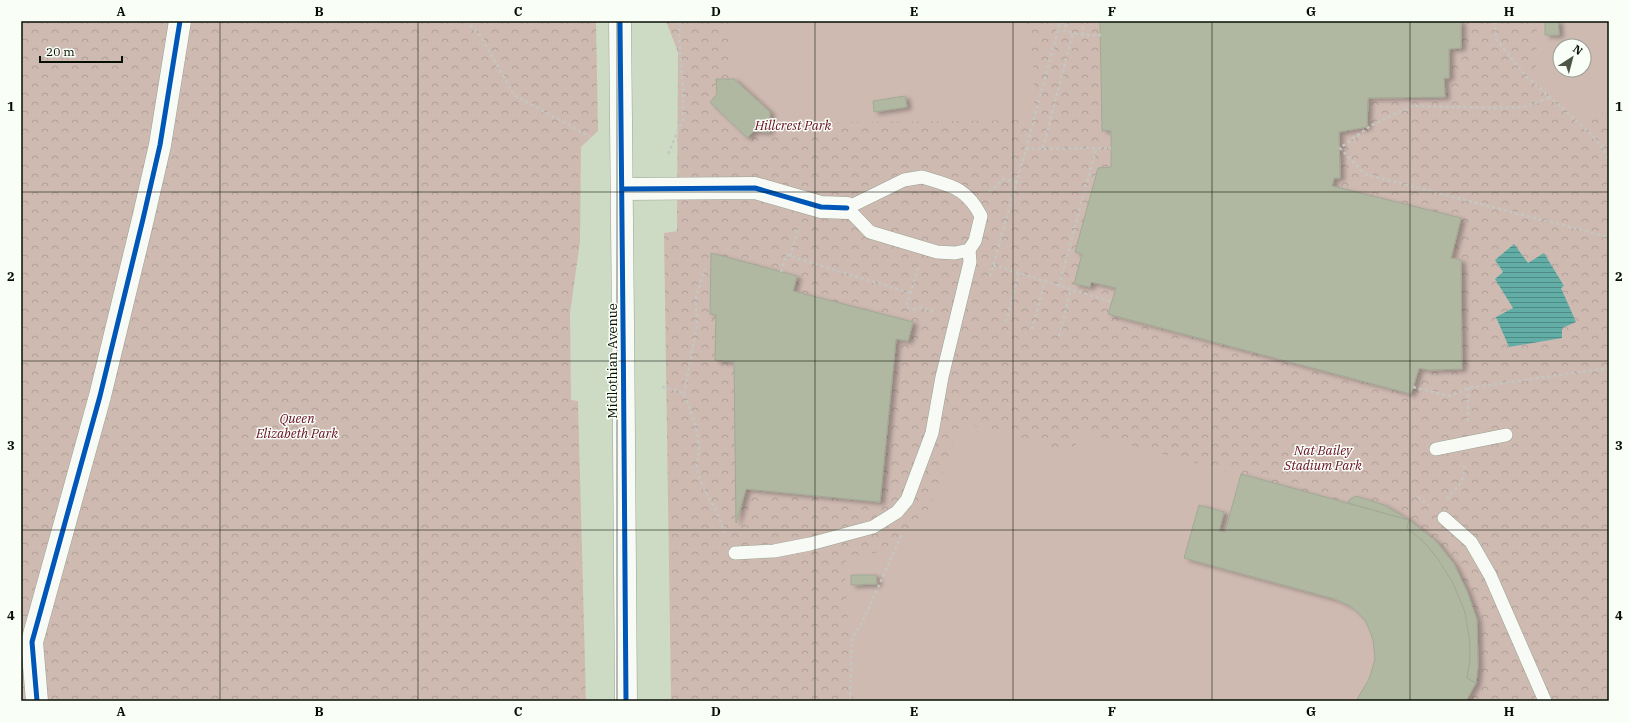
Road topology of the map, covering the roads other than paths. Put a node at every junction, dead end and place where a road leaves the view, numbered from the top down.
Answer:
1 (180, 21) edge
2 (620, 21) edge
3 (623, 189) junction
4 (847, 208) junction
5 (969, 250) junction
6 (1506, 436) dead end
7 (1436, 449) dead end
8 (1444, 518) dead end
9 (735, 553) dead end
10 (27, 650) edge
11 (37, 701) edge
12 (626, 701) edge
13 (1546, 701) edge

1 - 10 street
2 - 3 street, Midlothian Avenue
3 - 4 street
3 - 12 street, Midlothian Avenue
4 - 5 lane
4 - 5 lane
5 - 9 lane
6 - 7 lane
8 - 13 lane
10 - 11 street

